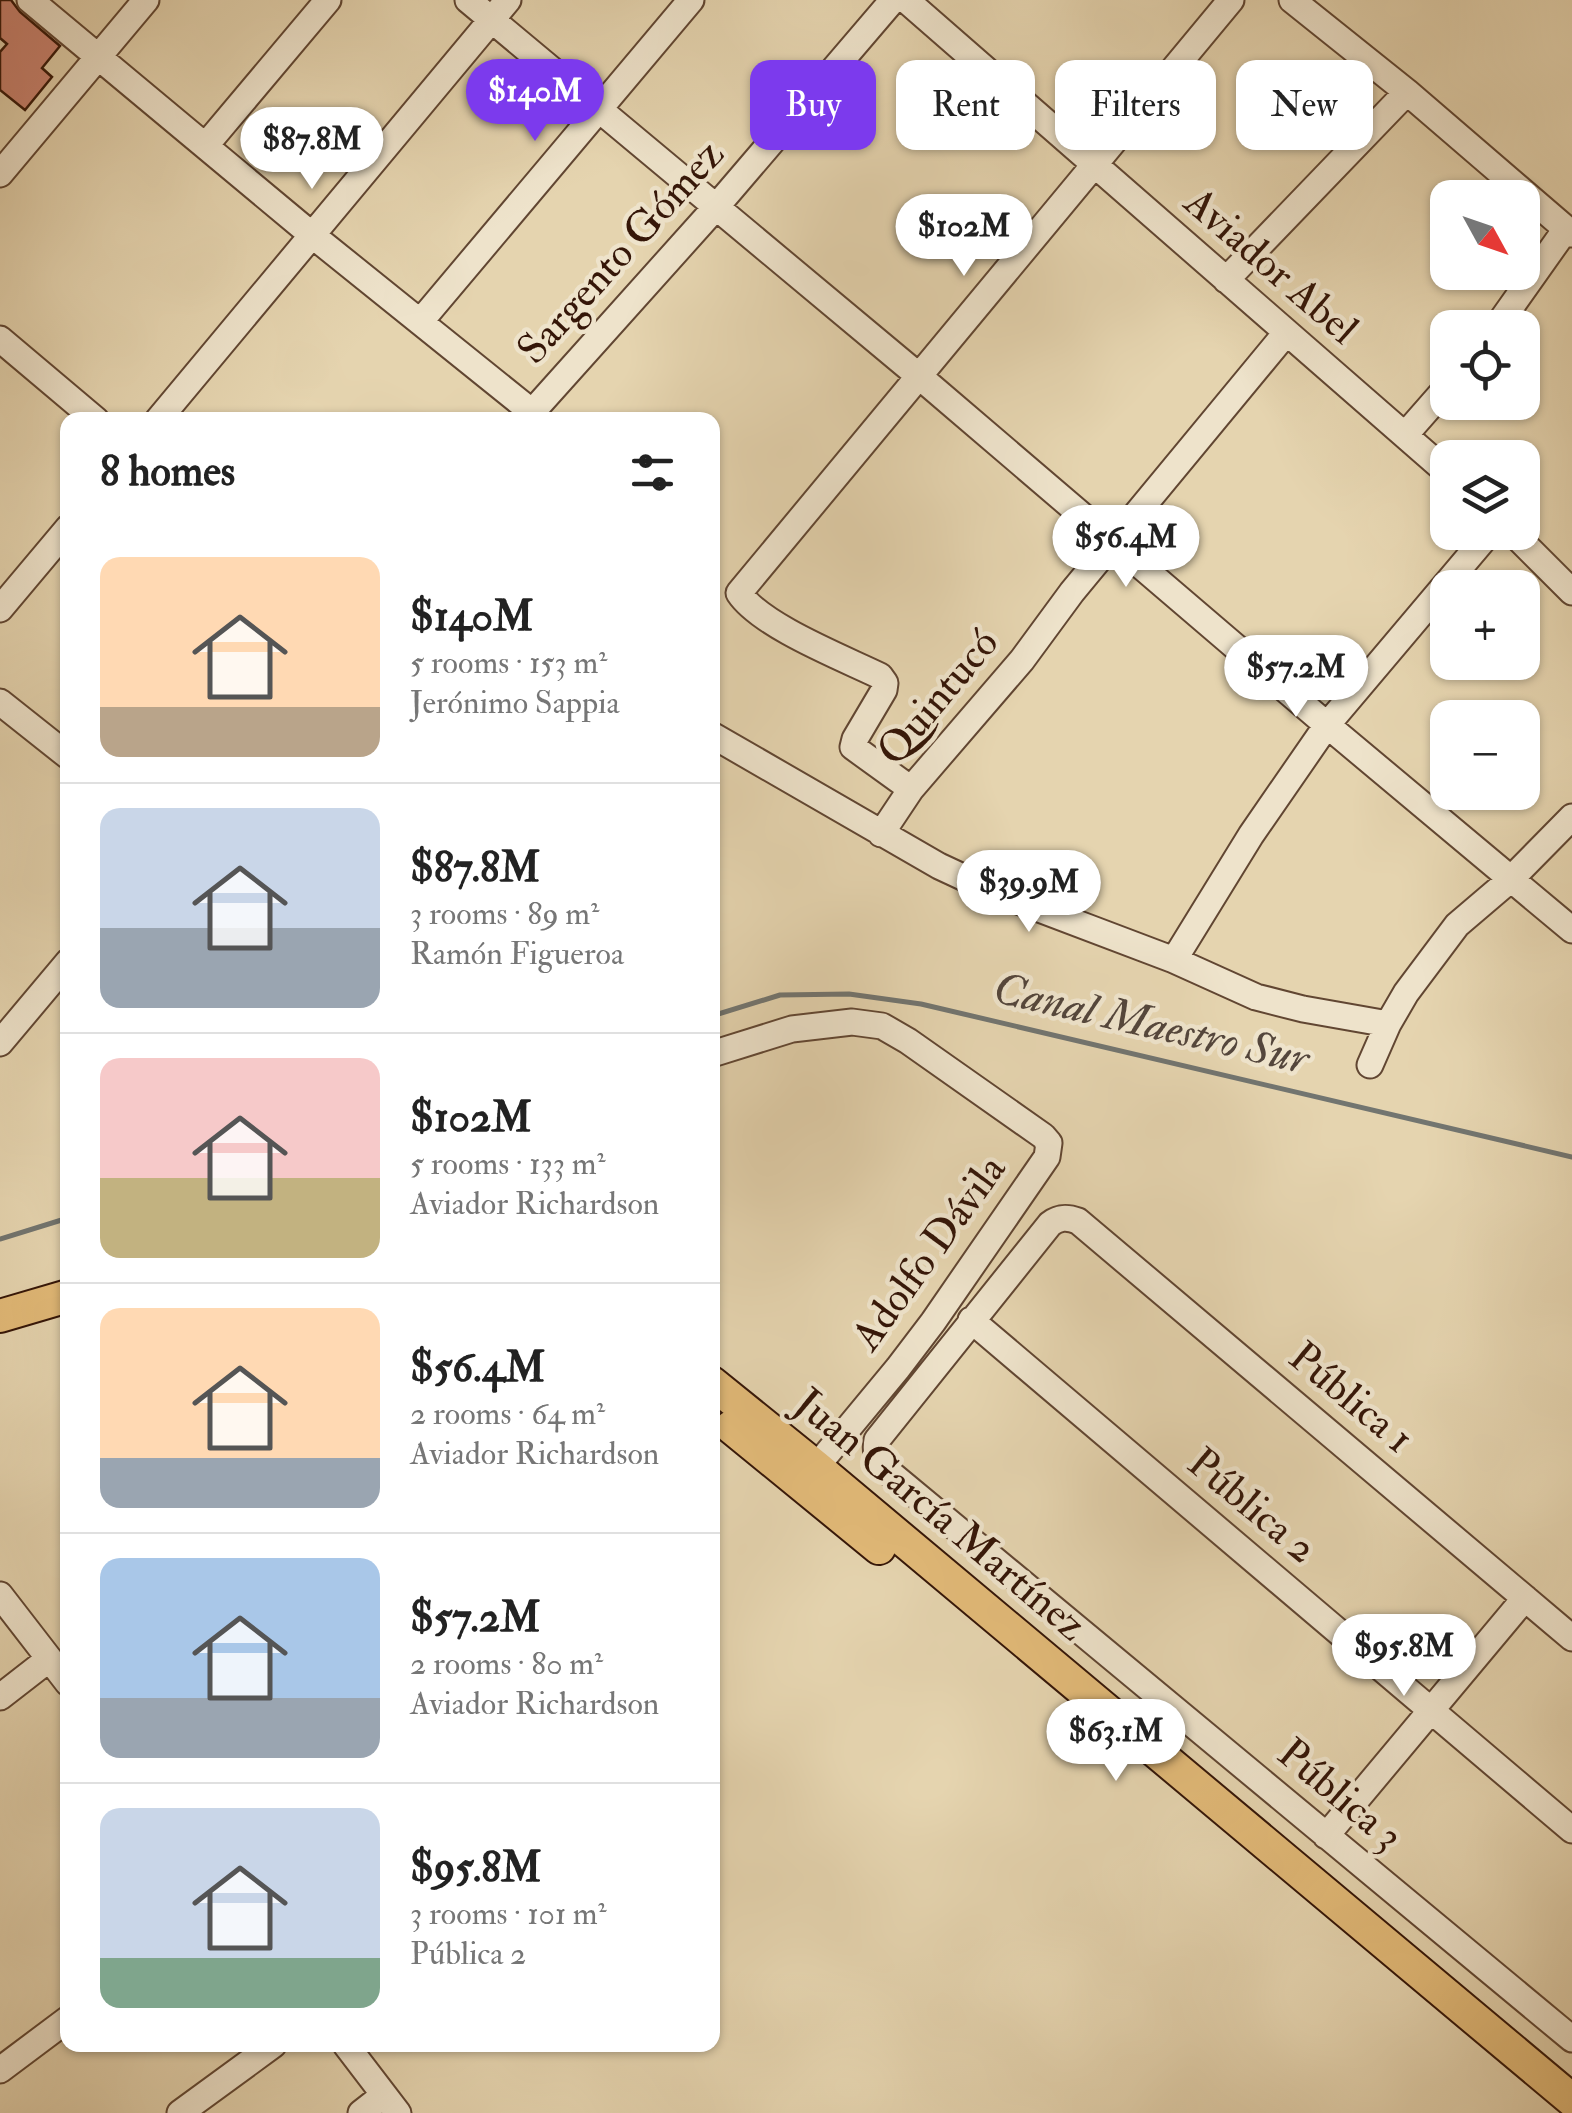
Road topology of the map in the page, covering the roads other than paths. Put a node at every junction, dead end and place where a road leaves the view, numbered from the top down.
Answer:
1 (30, 0) edge
2 (146, 0) edge
3 (328, 0) edge
4 (468, 0) edge
5 (691, 0) edge
6 (892, 0) edge
7 (906, 0) edge
8 (1231, 0) edge
9 (1292, 0) edge
10 (500, 10) edge
11 (99, 56) junction
12 (1407, 92) junction
13 (600, 108) junction
14 (206, 145) junction
15 (1094, 164) junction
16 (0, 174) edge
17 (716, 207) junction
18 (1569, 231) edge
19 (312, 235) junction
20 (1226, 280) junction
21 (1510, 310) edge
22 (420, 322) junction
23 (1286, 334) junction
24 (0, 339) edge
25 (920, 377) junction
26 (1430, 407) edge
27 (87, 412) edge
28 (165, 412) edge
29 (524, 412) edge
30 (533, 412) edge
31 (1405, 435) junction
32 (1430, 457) edge
33 (60, 538) edge
34 (1113, 542) junction
35 (1475, 550) edge
36 (1530, 550) edge
37 (1572, 592) edge
38 (0, 609) edge
39 (0, 702) edge
40 (1327, 725) junction
41 (720, 739) edge
42 (60, 750) edge
43 (911, 789) junction
44 (1572, 817) edge
45 (881, 834) junction
46 (1511, 879) junction
47 (1572, 930) edge
48 (1174, 960) junction
49 (60, 971) edge
50 (1388, 1024) junction
51 (1, 1039) edge
52 (720, 1052) edge
53 (1370, 1065) dead end
54 (60, 1277) edge
55 (0, 1295) edge
56 (60, 1298) edge
57 (0, 1316) edge
58 (971, 1320) junction
59 (720, 1389) edge
60 (720, 1418) edge
61 (816, 1466) junction
62 (0, 1595) edge
63 (1525, 1598) junction
64 (1572, 1638) edge
65 (49, 1659) junction
66 (60, 1673) edge
67 (0, 1697) edge
68 (1431, 1710) junction
69 (1572, 1830) edge
70 (1326, 1836) junction
71 (60, 2024) edge
72 (1572, 2039) edge
73 (263, 2052) edge
74 (351, 2052) edge
75 (0, 2070) edge
76 (1572, 2100) edge
77 (391, 2104) edge
78 (180, 2113) edge
79 (360, 2113) edge
80 (1556, 2113) edge

1 - 11 street
2 - 11 street
3 - 14 street
4 - 10 street
5 - 13 street
6 - 17 street, Sargento Gómez
7 - 15 street, Aviador Abel
8 - 15 street
9 - 12 street
10 - 13 street
10 - 19 street
11 - 14 street
11 - 16 street
12 - 18 street
12 - 20 street
13 - 17 street
13 - 22 street
14 - 19 street
15 - 20 street, Aviador Abel
15 - 25 street
17 - 25 street
17 - 30 street, Sargento Gómez
18 - 21 street
19 - 22 street
19 - 28 street
20 - 23 street, Aviador Abel
22 - 29 street
23 - 31 street, Aviador Abel
23 - 34 street, Quintucó
24 - 27 street
25 - 34 street
25 - 43 street
26 - 31 street
31 - 32 street, Aviador Abel
33 - 38 street
34 - 40 street
34 - 43 street, Quintucó
35 - 40 street
36 - 37 street
39 - 42 street
40 - 46 street
40 - 48 street
41 - 45 street
43 - 45 street, Quintucó
44 - 46 street
45 - 48 street
46 - 47 street
46 - 50 street
48 - 50 street
49 - 51 street
50 - 53 street
52 - 61 street, Adolfo Dávila
54 - 55 main road
56 - 57 main road
58 - 63 street, Pública 1
58 - 68 street, Pública 2
58 - 70 street, Pública 3
59 - 61 main road, Juan García Martínez
60 - 80 main road, Juan García Martínez
61 - 76 main road, Juan García Martínez
62 - 65 street
63 - 64 street, Pública 1
63 - 68 street
65 - 66 street
65 - 67 street
68 - 69 street, Pública 2
68 - 70 street
70 - 72 street, Pública 3
71 - 75 street
73 - 78 street
74 - 77 street
77 - 79 street

